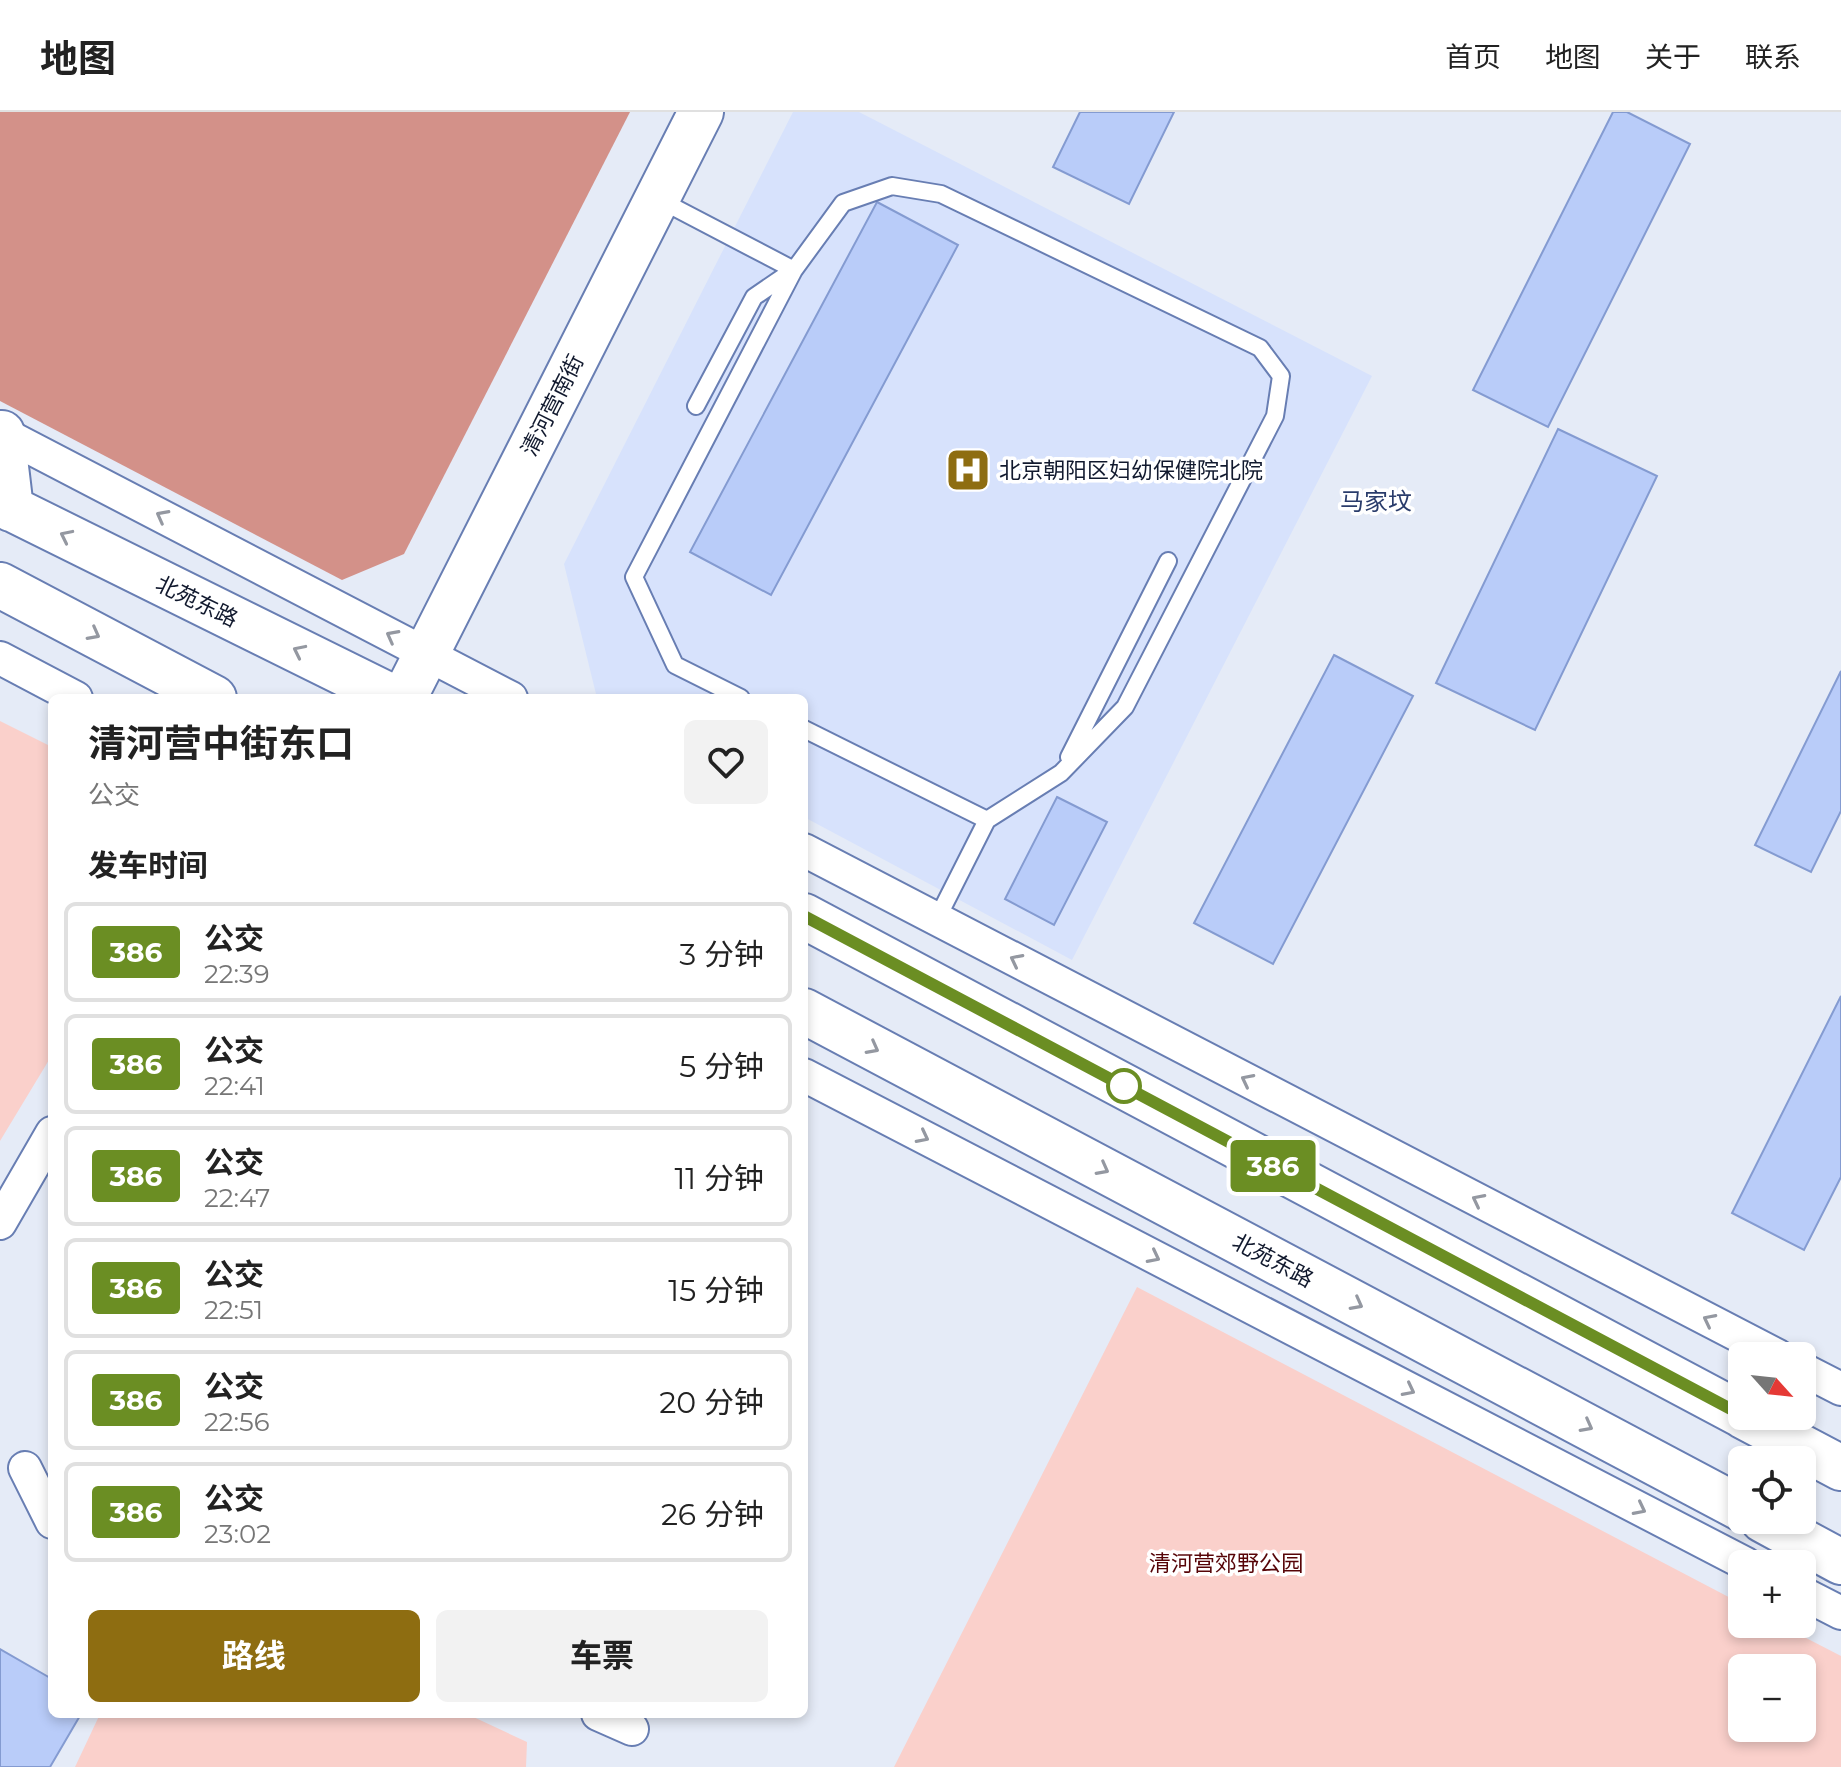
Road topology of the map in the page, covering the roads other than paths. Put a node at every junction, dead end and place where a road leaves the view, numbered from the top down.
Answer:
1 (701, 112) edge
2 (657, 199) junction
3 (794, 270) junction
4 (696, 406) dead end
5 (1, 432) edge
6 (6, 506) edge
7 (1168, 561) dead end
8 (0, 585) edge
9 (427, 654) junction
10 (0, 658) edge
11 (68, 694) edge
12 (206, 694) edge
13 (386, 694) edge
14 (406, 694) edge
15 (503, 694) edge
16 (733, 694) edge
17 (808, 731) edge
18 (1061, 773) junction
19 (987, 820) junction
20 (808, 852) edge
21 (808, 918) edge
22 (937, 919) junction
23 (808, 1013) edge
24 (808, 1077) edge
25 (48, 1140) edge
26 (0, 1223) edge
27 (1751, 1342) edge
28 (1816, 1376) edge
29 (1841, 1389) edge
30 (1728, 1408) edge
31 (1769, 1430) edge
32 (26, 1467) edge
33 (1841, 1468) edge
34 (1728, 1502) edge
35 (48, 1514) edge
36 (1789, 1534) edge
37 (1728, 1555) edge
38 (1841, 1562) edge
39 (1816, 1600) edge
40 (1841, 1613) edge
41 (607, 1718) edge
42 (632, 1729) dead end

1 - 2 main road, 清河营南街
2 - 3 lane
2 - 9 main road, 清河营南街
3 - 4 lane
3 - 16 lane
3 - 18 lane
5 - 6 main road
9 -> 5 street
13 -> 6 main road, 北苑东路
7 - 18 lane
8 -> 12 main road
9 - 14 main road, 清河营南街
9 - 15 street
10 - 11 street
17 - 19 lane
18 - 19 lane
19 - 22 lane
20 - 22 street
21 - 30 main road
27 -> 22 street
23 -> 34 main road, 北苑东路
24 -> 37 street
25 - 26 street
28 - 29 street
31 - 33 main road
32 - 35 street
36 - 38 main road
39 - 40 street
41 - 42 street

